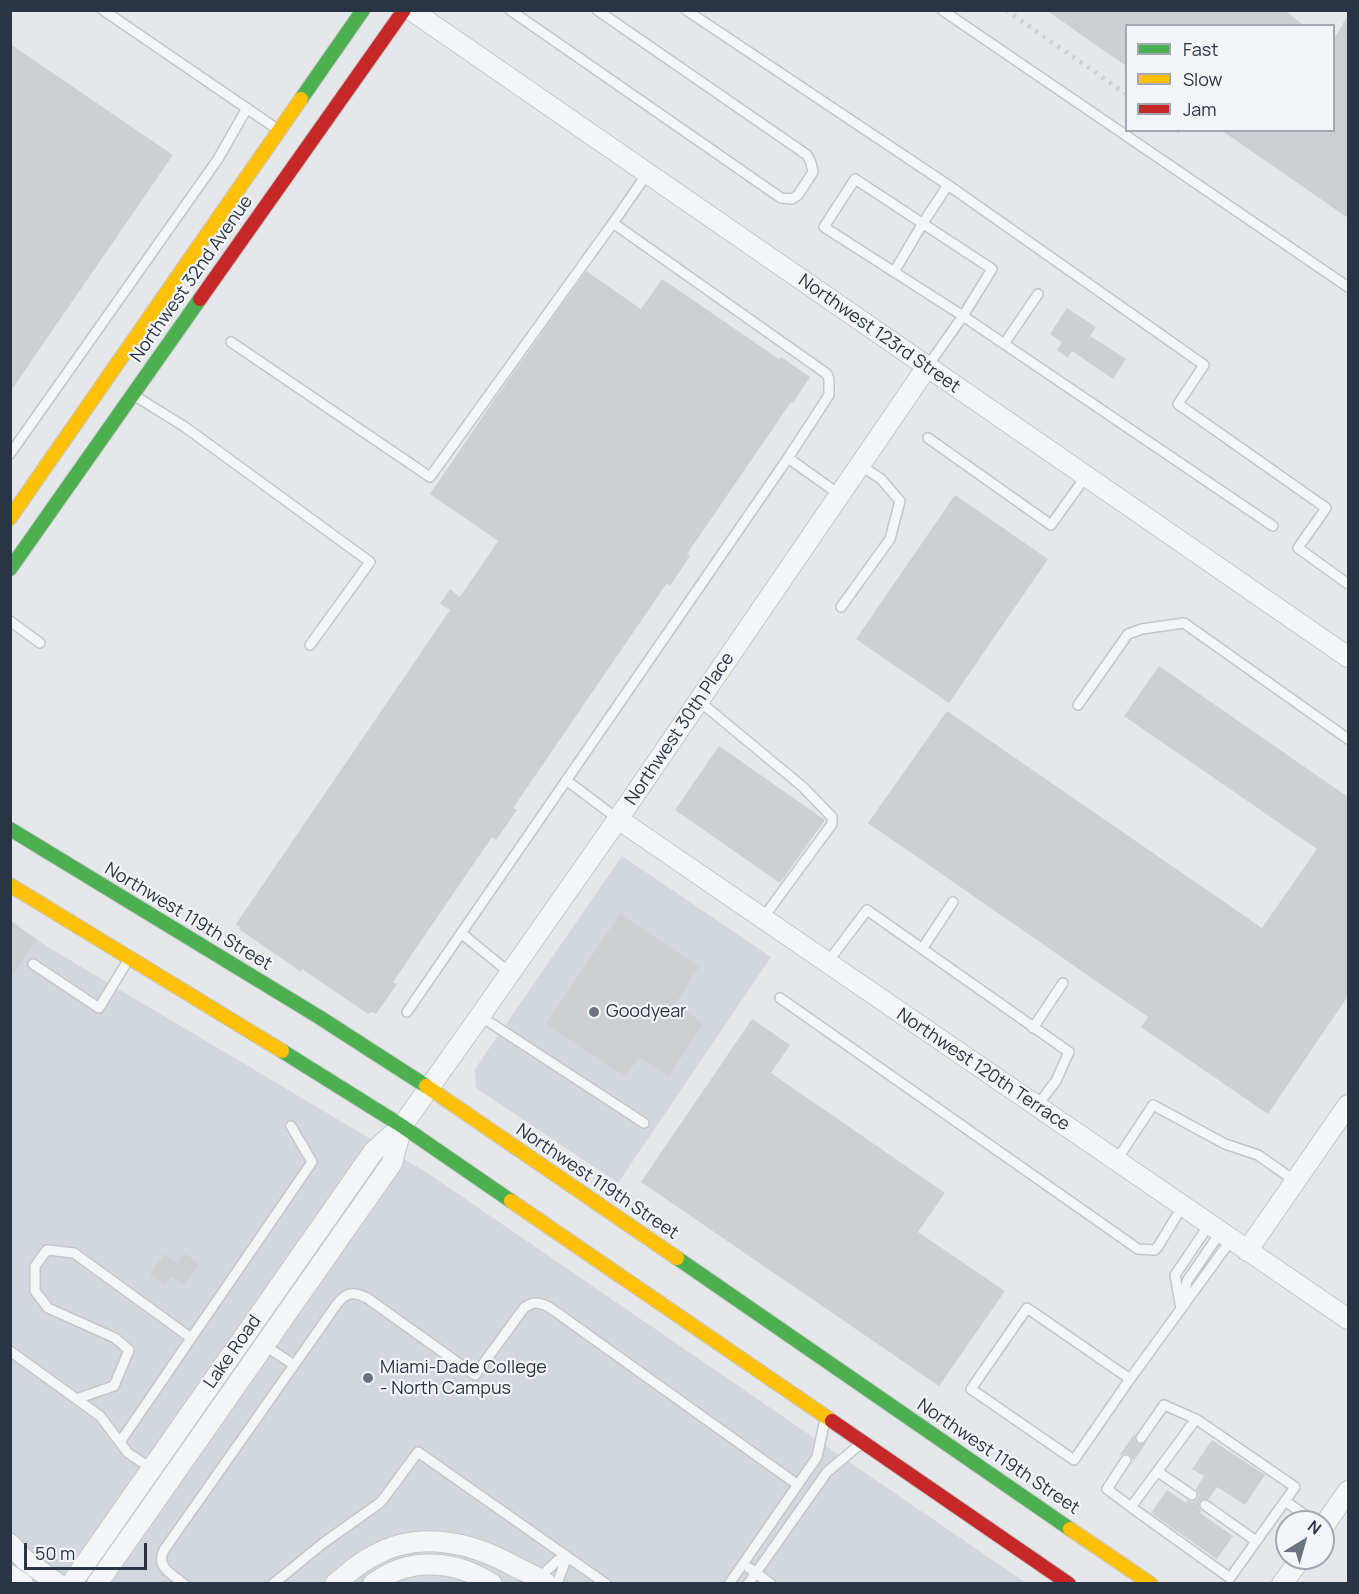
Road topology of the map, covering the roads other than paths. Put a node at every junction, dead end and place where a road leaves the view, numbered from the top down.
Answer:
1 (103, 10) edge
2 (363, 10) edge
3 (404, 10) edge
4 (411, 10) edge
5 (510, 10) edge
6 (597, 10) edge
7 (686, 10) edge
8 (942, 10) edge
9 (247, 108) junction
10 (280, 130) junction
11 (647, 174) junction
12 (948, 185) junction
13 (613, 223) junction
14 (923, 223) junction
15 (894, 272) junction
16 (1348, 287) edge
17 (1038, 294) dead end
18 (963, 316) junction
19 (231, 342) dead end
20 (1004, 344) junction
21 (927, 367) junction
22 (133, 394) junction
23 (928, 438) dead end
24 (10, 454) edge
25 (788, 458) junction
26 (860, 465) junction
27 (1086, 476) junction
28 (840, 495) junction
29 (10, 518) edge
30 (1273, 526) dead end
31 (10, 569) edge
32 (1348, 584) edge
33 (842, 607) dead end
34 (10, 621) edge
35 (40, 643) dead end
36 (310, 645) dead end
37 (1348, 657) edge
38 (699, 701) junction
39 (1078, 705) dead end
40 (1348, 739) edge
41 (566, 780) junction
42 (618, 819) junction
43 (10, 829) edge
44 (10, 885) edge
45 (953, 902) dead end
46 (763, 918) junction
47 (461, 933) junction
48 (922, 949) junction
49 (130, 958) junction
50 (827, 963) junction
51 (33, 964) dead end
52 (510, 973) junction
53 (1063, 983) dead end
54 (780, 998) dead end
55 (406, 1012) dead end
56 (480, 1016) junction
57 (1033, 1028) junction
58 (429, 1088) junction
59 (1348, 1105) edge
60 (1036, 1107) junction
61 (644, 1123) dead end
62 (291, 1126) dead end
63 (402, 1126) junction
64 (1116, 1161) junction
65 (1295, 1181) junction
66 (1182, 1207) junction
67 (1227, 1237) junction
68 (1181, 1309) junction
69 (1348, 1319) edge
70 (247, 1334) junction
71 (191, 1338) junction
72 (264, 1345) junction
73 (10, 1351) edge
74 (294, 1365) junction
75 (1130, 1379) junction
76 (76, 1399) junction
77 (825, 1416) junction
78 (1196, 1419) junction
79 (1141, 1438) dead end
80 (120, 1442) junction
81 (863, 1442) junction
82 (1126, 1460) dead end
83 (151, 1469) junction
84 (1158, 1472) junction
85 (168, 1481) junction
86 (798, 1485) junction
87 (1186, 1496) dead end
88 (1346, 1500) edge
89 (1285, 1501) junction
90 (1131, 1507) junction
91 (1204, 1509) dead end
92 (1298, 1510) edge
93 (1335, 1513) edge
94 (1256, 1541) junction
95 (10, 1544) edge
96 (567, 1556) junction
97 (515, 1567) junction
98 (752, 1570) junction
99 (1292, 1570) edge
100 (10, 1575) edge
101 (548, 1582) edge
102 (23, 1584) edge
103 (58, 1584) edge
104 (71, 1584) edge
105 (97, 1584) edge
106 (184, 1584) edge
107 (273, 1584) edge
108 (335, 1584) edge
109 (373, 1584) edge
110 (492, 1584) edge
111 (502, 1584) edge
112 (606, 1584) edge
113 (729, 1584) edge
114 (748, 1584) edge
115 (771, 1584) edge
116 (1069, 1584) edge
117 (1151, 1584) edge
118 (1282, 1584) edge

1 - 9 lane
2 - 10 main road, Northwest 32nd Avenue
3 - 22 main road, Northwest 32nd Avenue
4 - 11 street, Northwest 123rd Street
5 - 6 lane
7 - 12 lane
8 - 16 lane
9 - 10 lane
9 - 24 lane
10 - 29 main road, Northwest 32nd Avenue
11 - 13 lane
11 - 21 street, Northwest 123rd Street
12 - 14 lane
12 - 32 lane
13 - 19 lane
13 - 25 lane
14 - 15 lane
14 - 15 lane
14 - 18 lane
15 - 18 lane
17 - 20 lane
18 - 20 lane
18 - 21 lane
20 - 30 lane
21 - 26 street, Northwest 30th Place
21 - 27 street, Northwest 123rd Street
22 - 31 main road, Northwest 32nd Avenue
22 - 36 lane
23 - 27 lane
25 - 28 lane
25 - 41 lane
26 - 28 street, Northwest 30th Place
26 - 33 lane
27 - 37 street, Northwest 123rd Street
28 - 38 street, Northwest 30th Place
34 - 35 lane
38 - 42 street, Northwest 30th Place
38 - 46 lane
39 - 40 lane
41 - 42 lane
41 - 47 lane
42 - 46 street, Northwest 120th Terrace
42 - 52 street, Northwest 30th Place
43 - 58 main road, Northwest 119th Street
44 - 49 main road
45 - 48 lane
46 - 50 street, Northwest 120th Terrace
47 - 52 lane
47 - 55 lane
48 - 50 lane
48 - 57 lane
49 - 51 lane
49 - 63 main road
50 - 60 street, Northwest 120th Terrace
52 - 56 street, Northwest 30th Place
53 - 57 lane
54 - 66 lane
56 - 58 street, Northwest 30th Place
56 - 61 lane
57 - 60 lane
58 - 63 street, Lake Road
58 - 117 main road, Northwest 119th Street
59 - 65 street
60 - 64 street, Northwest 120th Terrace
62 - 71 lane
63 - 70 street, Lake Road
63 - 72 street, Lake Road
63 - 77 main road
64 - 65 lane
64 - 66 street, Northwest 120th Terrace
65 - 67 street
66 - 67 street, Northwest 120th Terrace
67 - 68 lane
67 - 68 lane
67 - 69 street, Northwest 120th Terrace
68 - 75 lane
70 - 72 lane
70 - 83 street, Lake Road
71 - 76 lane
71 - 80 lane
72 - 74 lane
72 - 85 street, Lake Road
73 - 76 lane
74 - 86 lane
74 - 106 lane
75 - 75 lane
76 - 80 lane
77 - 81 main road
77 - 86 lane
78 - 79 lane
78 - 84 lane
78 - 89 lane
80 - 83 lane
81 - 98 lane
81 - 116 main road
82 - 90 lane
83 - 85 lane
83 - 104 street, Lake Road
84 - 87 lane
84 - 90 lane
85 - 105 street, Lake Road
86 - 113 lane
88 - 93 street
89 - 92 lane
89 - 94 lane
90 - 94 lane
91 - 94 lane
95 - 103 street
96 - 101 lane
96 - 101 lane
96 - 107 lane
96 - 112 lane
97 - 101 street
97 - 108 street
97 - 111 street
98 - 114 lane
98 - 115 lane
99 - 118 street
100 - 102 street
109 - 110 street

